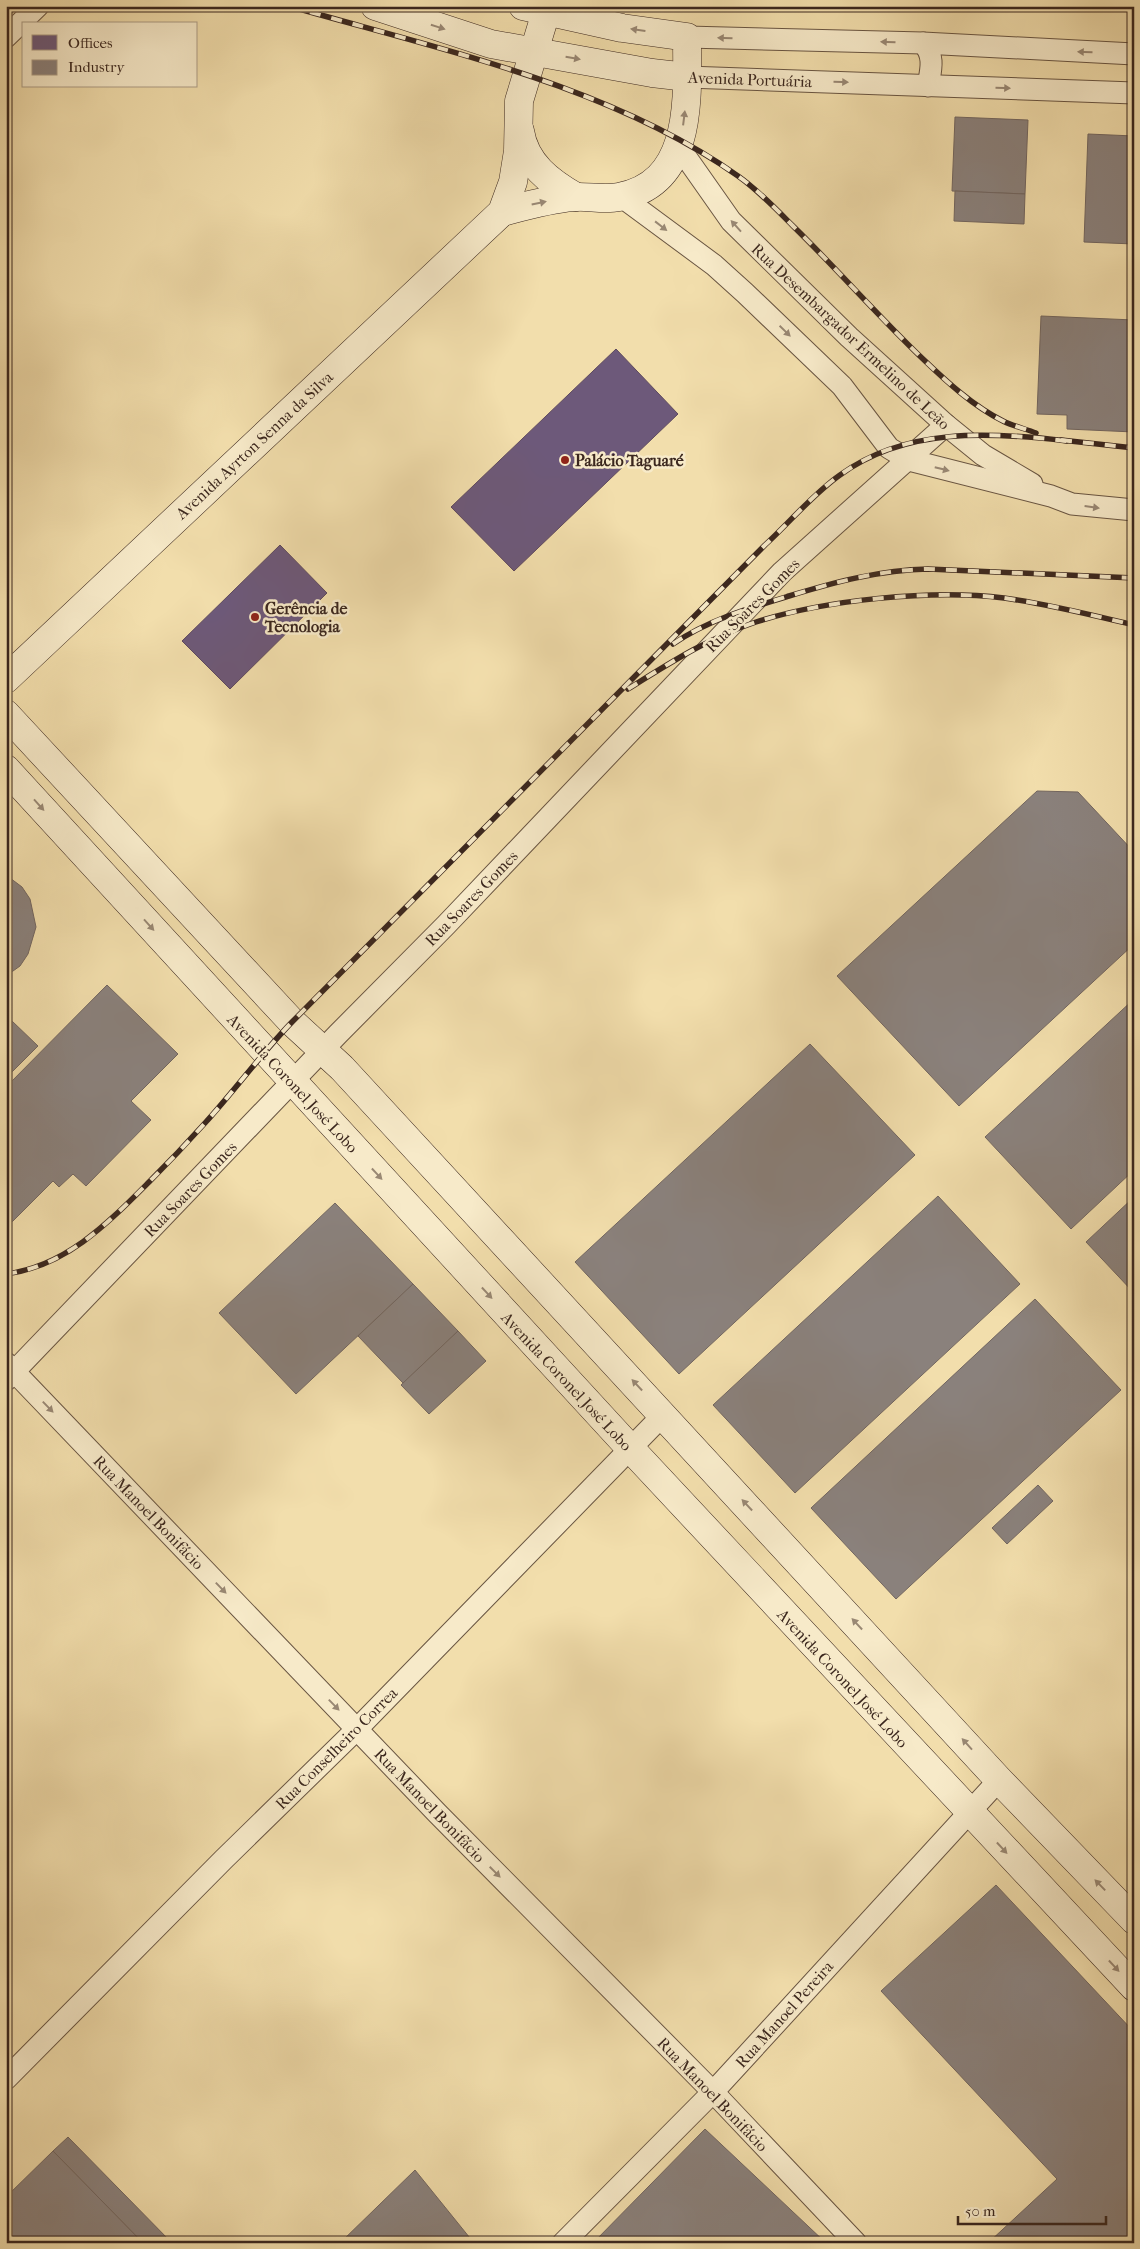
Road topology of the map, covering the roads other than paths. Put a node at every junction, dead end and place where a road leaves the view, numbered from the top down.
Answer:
1 (38, 6) edge
2 (375, 6) edge
3 (535, 9) edge
4 (6, 36) edge
5 (687, 37) junction
6 (923, 43) junction
7 (534, 51) junction
8 (1134, 54) edge
9 (687, 77) junction
10 (928, 86) junction
11 (1134, 93) edge
12 (518, 120) junction
13 (678, 147) junction
14 (576, 197) junction
15 (622, 197) junction
16 (502, 212) junction
17 (946, 426) junction
18 (910, 460) junction
19 (1051, 496) junction
20 (1134, 510) edge
21 (6, 679) edge
22 (6, 714) edge
23 (6, 769) edge
24 (322, 1050) junction
25 (292, 1082) junction
26 (9, 1372) edge
27 (664, 1414) junction
28 (629, 1448) junction
29 (357, 1730) junction
30 (1000, 1780) junction
31 (969, 1813) junction
32 (1134, 1920) edge
33 (1134, 1987) edge
34 (6, 2080) edge
35 (713, 2092) junction
36 (563, 2243) edge
37 (856, 2243) edge

1 - 4 street
2 -> 7 street, Avenida Portuária
5 -> 3 street
3 - 7 street, Avenida Ayrton Senna da Silva
6 -> 5 street
5 - 9 street, Avenida Ayrton Senna da Silva
8 -> 6 street
6 - 10 street
7 -> 9 street, Avenida Portuária
7 - 12 street, Avenida Ayrton Senna da Silva
9 -> 10 street, Avenida Portuária
13 -> 9 street, Avenida Ayrton Senna da Silva
10 -> 11 street, Avenida Portuária
12 - 14 street
12 - 16 street, Avenida Ayrton Senna da Silva
13 - 15 street, Avenida Ayrton Senna da Silva
17 -> 13 street, Rua Desembargador Ermelino de Leão
14 - 15 street, Avenida Ayrton Senna da Silva
16 -> 14 street, Avenida Ayrton Senna da Silva
15 -> 18 street, Rua Desembargador Ermelino de Leão
16 - 21 street, Avenida Ayrton Senna da Silva
17 - 18 street, Rua Soares Gomes
17 - 19 street, Rua Desembargador Ermelino de Leão
18 -> 19 street, Rua Desembargador Ermelino de Leão
18 - 24 street, Rua Soares Gomes
19 -> 20 street, Rua Desembargador Ermelino de Leão
22 - 24 street
23 -> 25 street, Avenida Coronel José Lobo
24 - 25 street, Rua Soares Gomes
27 -> 24 street
25 - 26 street, Rua Soares Gomes
25 -> 28 street, Avenida Coronel José Lobo
26 -> 29 street, Rua Manoel Bonifácio
27 - 28 street, Rua Conselheiro Correa
30 -> 27 street
28 - 29 street, Rua Conselheiro Correa
28 - 31 street, Avenida Coronel José Lobo
29 - 34 street, Rua Conselheiro Correa
29 -> 35 street, Rua Manoel Bonifácio
30 - 31 street, Rua Manoel Pereira
32 -> 30 street
31 -> 33 street, Avenida Coronel José Lobo
31 - 35 street, Rua Manoel Pereira
35 - 36 street, Rua Manoel Pereira
35 - 37 street, Rua Manoel Bonifácio

